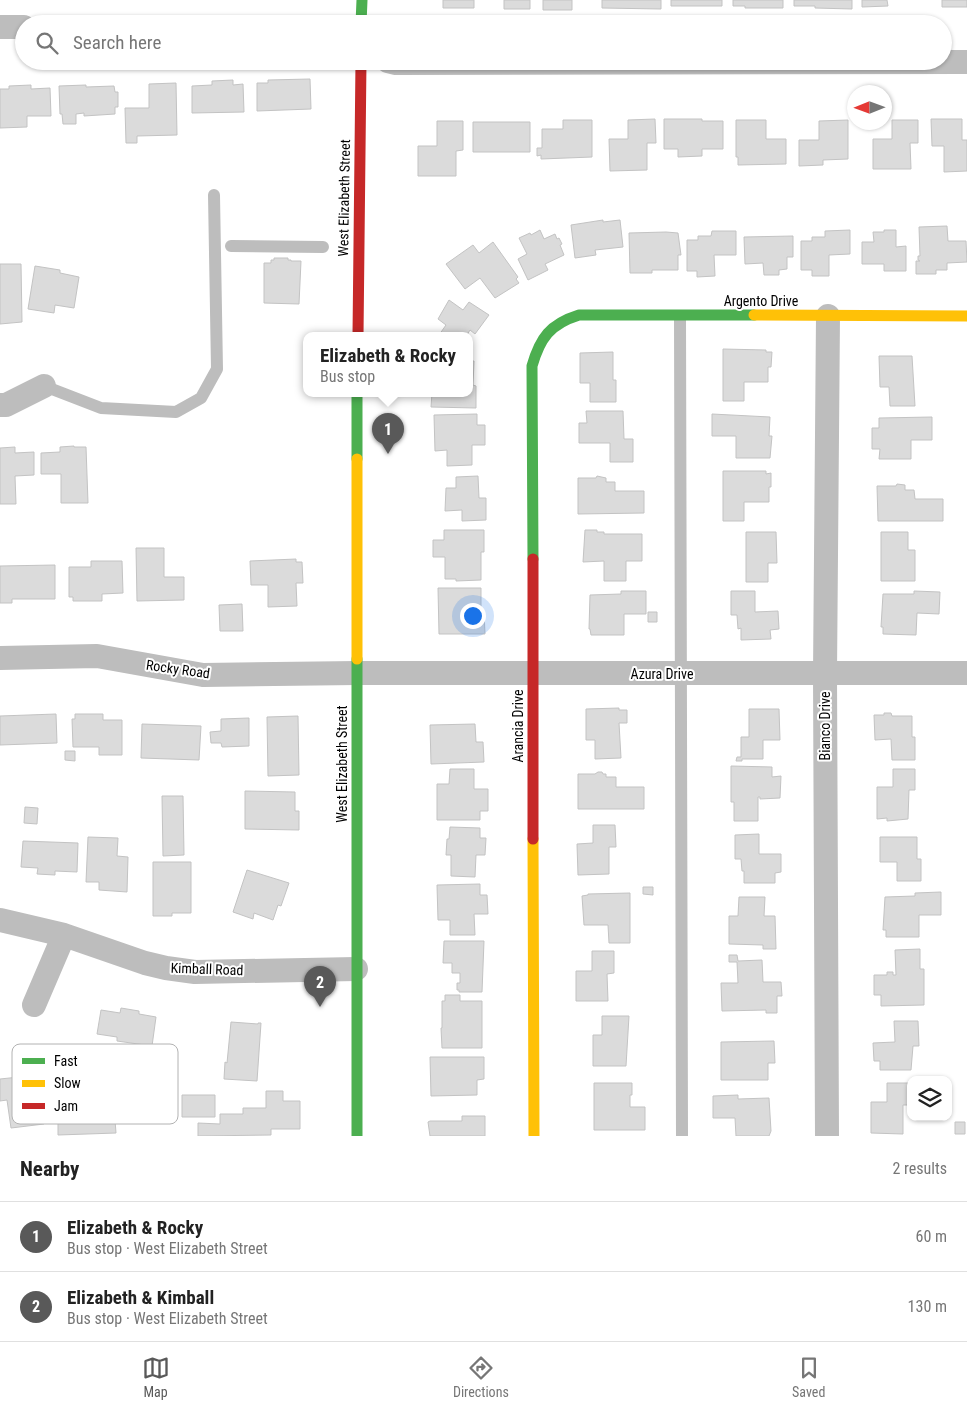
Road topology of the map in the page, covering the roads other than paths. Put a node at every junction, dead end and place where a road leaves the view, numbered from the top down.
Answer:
1 (362, 0) edge
2 (362, 15) edge
3 (0, 27) edge
4 (15, 27) edge
5 (952, 62) edge
6 (967, 62) edge
7 (361, 70) edge
8 (214, 196) dead end
9 (231, 246) dead end
10 (323, 247) dead end
11 (828, 316) junction
12 (967, 316) edge
13 (680, 317) junction
14 (556, 325) joint
15 (358, 332) edge
16 (44, 386) joint
17 (358, 397) edge
18 (0, 405) edge
19 (0, 658) edge
20 (357, 673) junction
21 (680, 673) junction
22 (967, 673) edge
23 (533, 674) junction
24 (825, 674) junction
25 (0, 920) edge
26 (64, 935) junction
27 (356, 969) junction
28 (34, 1005) dead end
29 (357, 1136) edge
30 (534, 1136) edge
31 (682, 1136) edge
32 (827, 1136) edge

1 - 2 street
3 - 4 street
5 - 6 street
7 - 15 street, West Elizabeth Street
8 - 16 lane
9 - 10 lane
11 - 12 street, Argento Drive
11 - 13 street, Argento Drive
11 - 24 street, Bianco Drive
13 - 14 street, Argento Drive
13 - 21 lane
14 - 23 street, Arancia Drive
16 - 18 street
17 - 20 street, West Elizabeth Street
19 - 20 street, Rocky Road
20 - 23 street, Azura Drive
20 - 27 street, West Elizabeth Street
21 - 23 street, Azura Drive
21 - 24 street, Azura Drive
21 - 31 lane
22 - 24 street, Azura Drive
23 - 30 street, Arancia Drive
24 - 32 street, Bianco Drive
25 - 26 street, Kimball Road
26 - 27 street, Kimball Road
26 - 28 street
27 - 29 street, West Elizabeth Street

